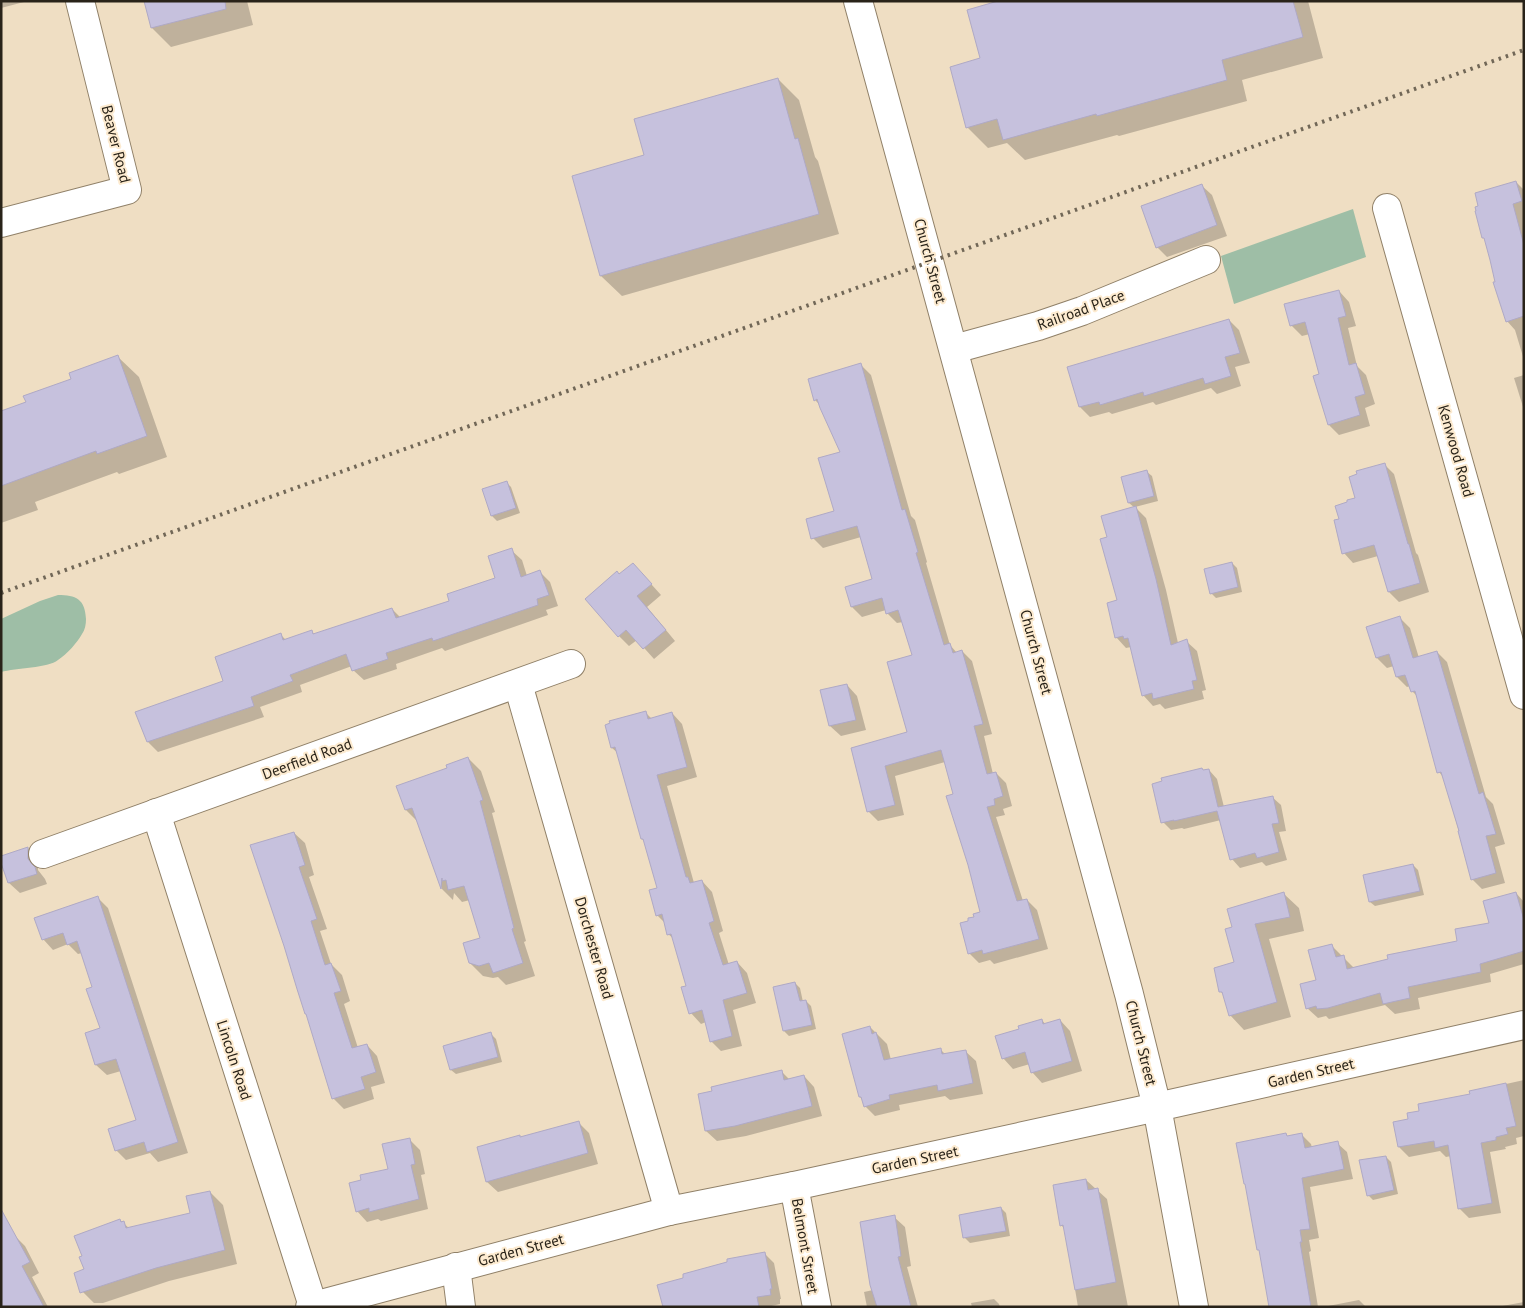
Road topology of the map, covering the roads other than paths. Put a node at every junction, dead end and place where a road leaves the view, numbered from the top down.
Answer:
1 (80, 1) edge
2 (858, 1) edge
3 (1387, 208) dead end
4 (1, 223) edge
5 (1206, 260) dead end
6 (954, 349) junction
7 (571, 664) dead end
8 (518, 684) junction
9 (1524, 695) edge
10 (156, 813) junction
11 (43, 854) dead end
12 (1524, 1025) edge
13 (1157, 1107) junction
14 (794, 1186) junction
15 (669, 1212) junction
16 (456, 1267) junction
17 (311, 1306) edge
18 (461, 1307) edge
19 (817, 1307) edge
20 (1194, 1307) edge

1 - 4 street, Beaver Road
2 - 6 street, Church Street
3 - 9 street, Kenwood Road
5 - 6 street, Railroad Place
6 - 13 street, Church Street
7 - 8 street, Deerfield Road
8 - 10 street, Deerfield Road
8 - 15 street, Dorchester Road
10 - 11 street, Deerfield Road
10 - 17 street, Lincoln Road
12 - 13 street, Garden Street
13 - 14 street, Garden Street
13 - 20 street, Church Street
14 - 15 street, Garden Street
14 - 19 street, Belmont Street
15 - 16 street, Garden Street
16 - 17 street, Garden Street
16 - 18 street

